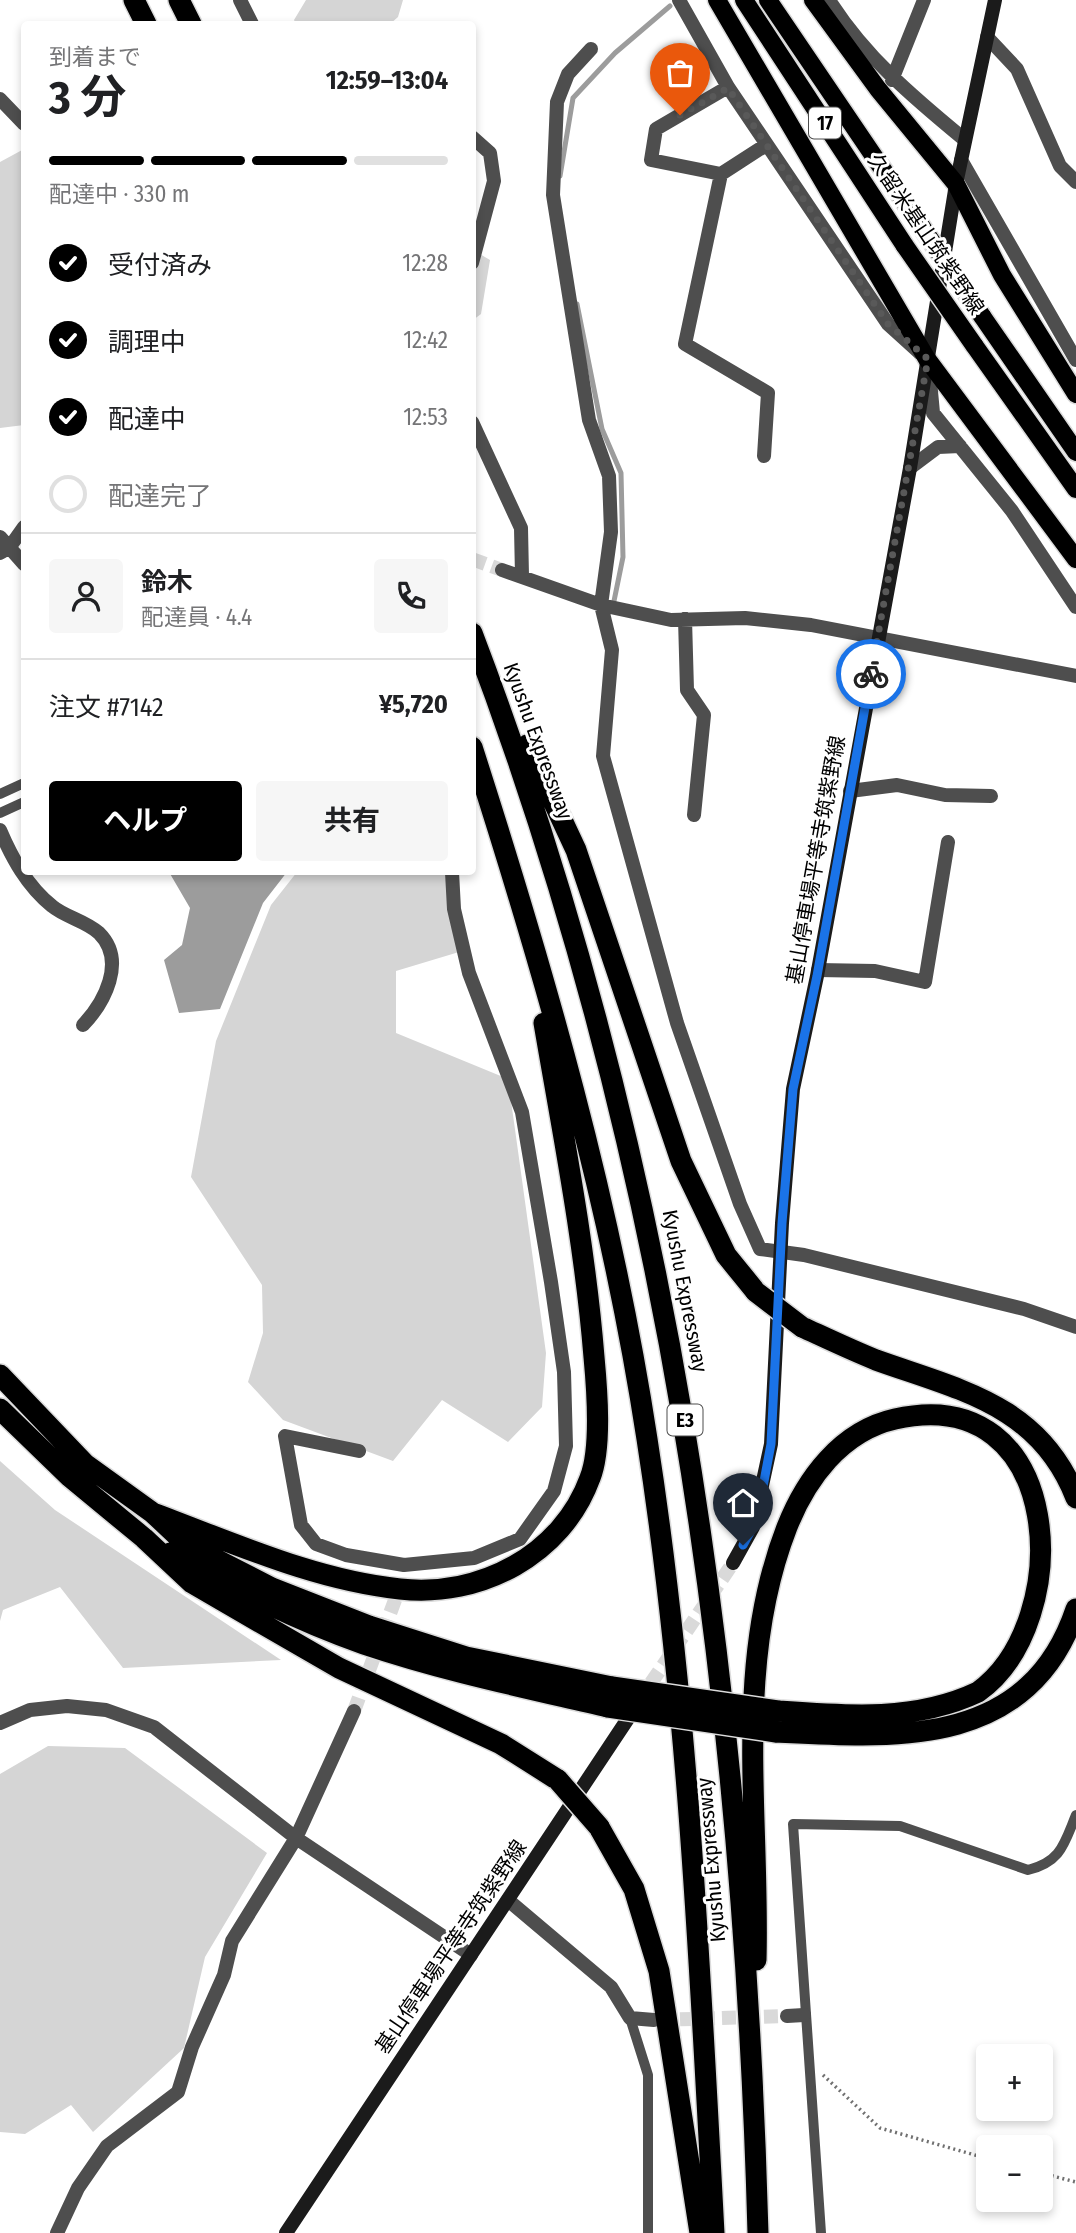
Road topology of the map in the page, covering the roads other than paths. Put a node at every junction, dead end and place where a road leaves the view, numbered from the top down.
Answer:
1 (134, 0) edge
2 (179, 0) edge
3 (240, 0) edge
4 (679, 0) edge
5 (717, 0) edge
6 (744, 0) edge
7 (768, 0) edge
8 (813, 0) edge
9 (829, 0) edge
10 (924, 0) edge
11 (995, 0) edge
12 (144, 21) edge
13 (190, 21) edge
14 (250, 21) edge
15 (987, 37) junction
16 (591, 49) dead end
17 (892, 80) junction
18 (728, 88) junction
19 (0, 99) edge
20 (21, 121) edge
21 (965, 140) junction
22 (476, 141) edge
23 (766, 145) junction
24 (961, 160) junction
25 (721, 174) junction
26 (1076, 181) edge
27 (956, 184) junction
28 (476, 248) edge
29 (928, 359) junction
30 (1076, 360) edge
31 (1076, 394) edge
32 (476, 431) edge
33 (960, 446) junction
34 (1076, 452) edge
35 (764, 456) dead end
36 (909, 468) junction
37 (1076, 489) edge
38 (21, 530) edge
39 (3, 546) edge
40 (1076, 559) edge
41 (21, 561) edge
42 (502, 570) tunnel mouth
43 (522, 576) junction
44 (601, 605) junction
45 (1076, 607) edge
46 (685, 620) junction
47 (476, 634) edge
48 (877, 638) junction
49 (476, 643) edge
50 (1076, 676) edge
51 (476, 759) edge
52 (21, 784) edge
53 (850, 791) junction
54 (0, 794) edge
55 (991, 796) dead end
56 (21, 804) edge
57 (0, 813) edge
58 (694, 816) dead end
59 (0, 830) edge
60 (948, 842) dead end
61 (21, 871) edge
62 (25, 875) edge
63 (452, 875) edge
64 (527, 918) junction
65 (818, 970) junction
66 (83, 1026) dead end
67 (781, 1253) junction
68 (1076, 1327) edge
69 (0, 1375) edge
70 (0, 1409) edge
71 (359, 1451) dead end
72 (1076, 1497) edge
73 (153, 1513) junction
74 (1059, 1516) dead end
75 (144, 1538) junction
76 (733, 1563) tunnel mouth
77 (1067, 1605) edge
78 (651, 1683) tunnel mouth
79 (610, 1697) junction
80 (354, 1711) tunnel mouth
81 (0, 1723) edge
82 (1076, 1815) edge
83 (296, 1838) junction
84 (508, 1900) junction
85 (471, 1955) junction
86 (804, 2015) junction
87 (787, 2016) tunnel mouth
88 (630, 2018) junction
89 (654, 2020) tunnel mouth
90 (752, 2085) junction
91 (57, 2233) edge
92 (286, 2233) edge
93 (648, 2233) edge
94 (700, 2233) edge
95 (714, 2233) edge
96 (758, 2233) edge
97 (821, 2233) edge

1 - 12 highway
2 - 13 highway
3 - 14 street
4 - 18 street
5 - 29 main road
6 - 37 main road, 久留米基山筑紫野線 / 17, bridge
7 - 34 main road, 久留米基山筑紫野線 / 17, bridge
8 - 27 main road
9 - 17 street
10 - 17 street
11 - 15 main road, 基山停車場平等寺筑紫野線
15 - 21 main road, 基山停車場平等寺筑紫野線
15 - 26 street
16 - 44 street
17 - 21 street
18 - 23 street
18 - 25 street
19 - 20 street
21 - 24 main road, 基山停車場平等寺筑紫野線
22 - 28 street
23 - 25 street
23 - 29 street
24 - 27 main road, 基山停車場平等寺筑紫野線
24 - 30 street
25 - 35 street
27 - 29 main road, 基山停車場平等寺筑紫野線
27 - 31 main road
29 - 33 street
29 - 36 main road, 基山停車場平等寺筑紫野線
29 - 40 main road
32 - 43 street
33 - 36 street
33 - 45 street
36 - 48 main road, 基山停車場平等寺筑紫野線
38 - 39 street
39 - 41 street
42 - 43 street
43 - 44 street
44 - 46 street
44 - 67 street
46 - 48 street
46 - 58 street
47 - 72 highway, bridge
48 - 50 street
48 - 53 main road, 基山停車場平等寺筑紫野線
49 - 90 highway, Kyushu Expressway / E3
51 - 64 highway, Kyushu Expressway / E3
52 - 54 lane
53 - 55 street
53 - 65 main road, 基山停車場平等寺筑紫野線
56 - 57 lane
59 - 61 street
60 - 65 street
62 - 66 street
63 - 71 street
64 - 73 highway
64 - 95 highway, Kyushu Expressway / E3
65 - 67 main road, 基山停車場平等寺筑紫野線
67 - 68 street
67 - 76 main road, 基山停車場平等寺筑紫野線
69 - 73 highway
70 - 75 highway
73 - 79 highway
74 - 90 highway
75 - 79 highway
75 - 94 highway, bridge
77 - 79 highway, bridge
78 - 84 main road, 基山停車場平等寺筑紫野線
80 - 83 street
81 - 83 street
82 - 86 lane
83 - 85 street
83 - 91 street
84 - 85 main road, 基山停車場平等寺筑紫野線
84 - 88 street
85 - 92 main road, 基山停車場平等寺筑紫野線
86 - 87 street
86 - 97 lane
88 - 89 street
88 - 93 lane
90 - 96 highway, Kyushu Expressway / E3

